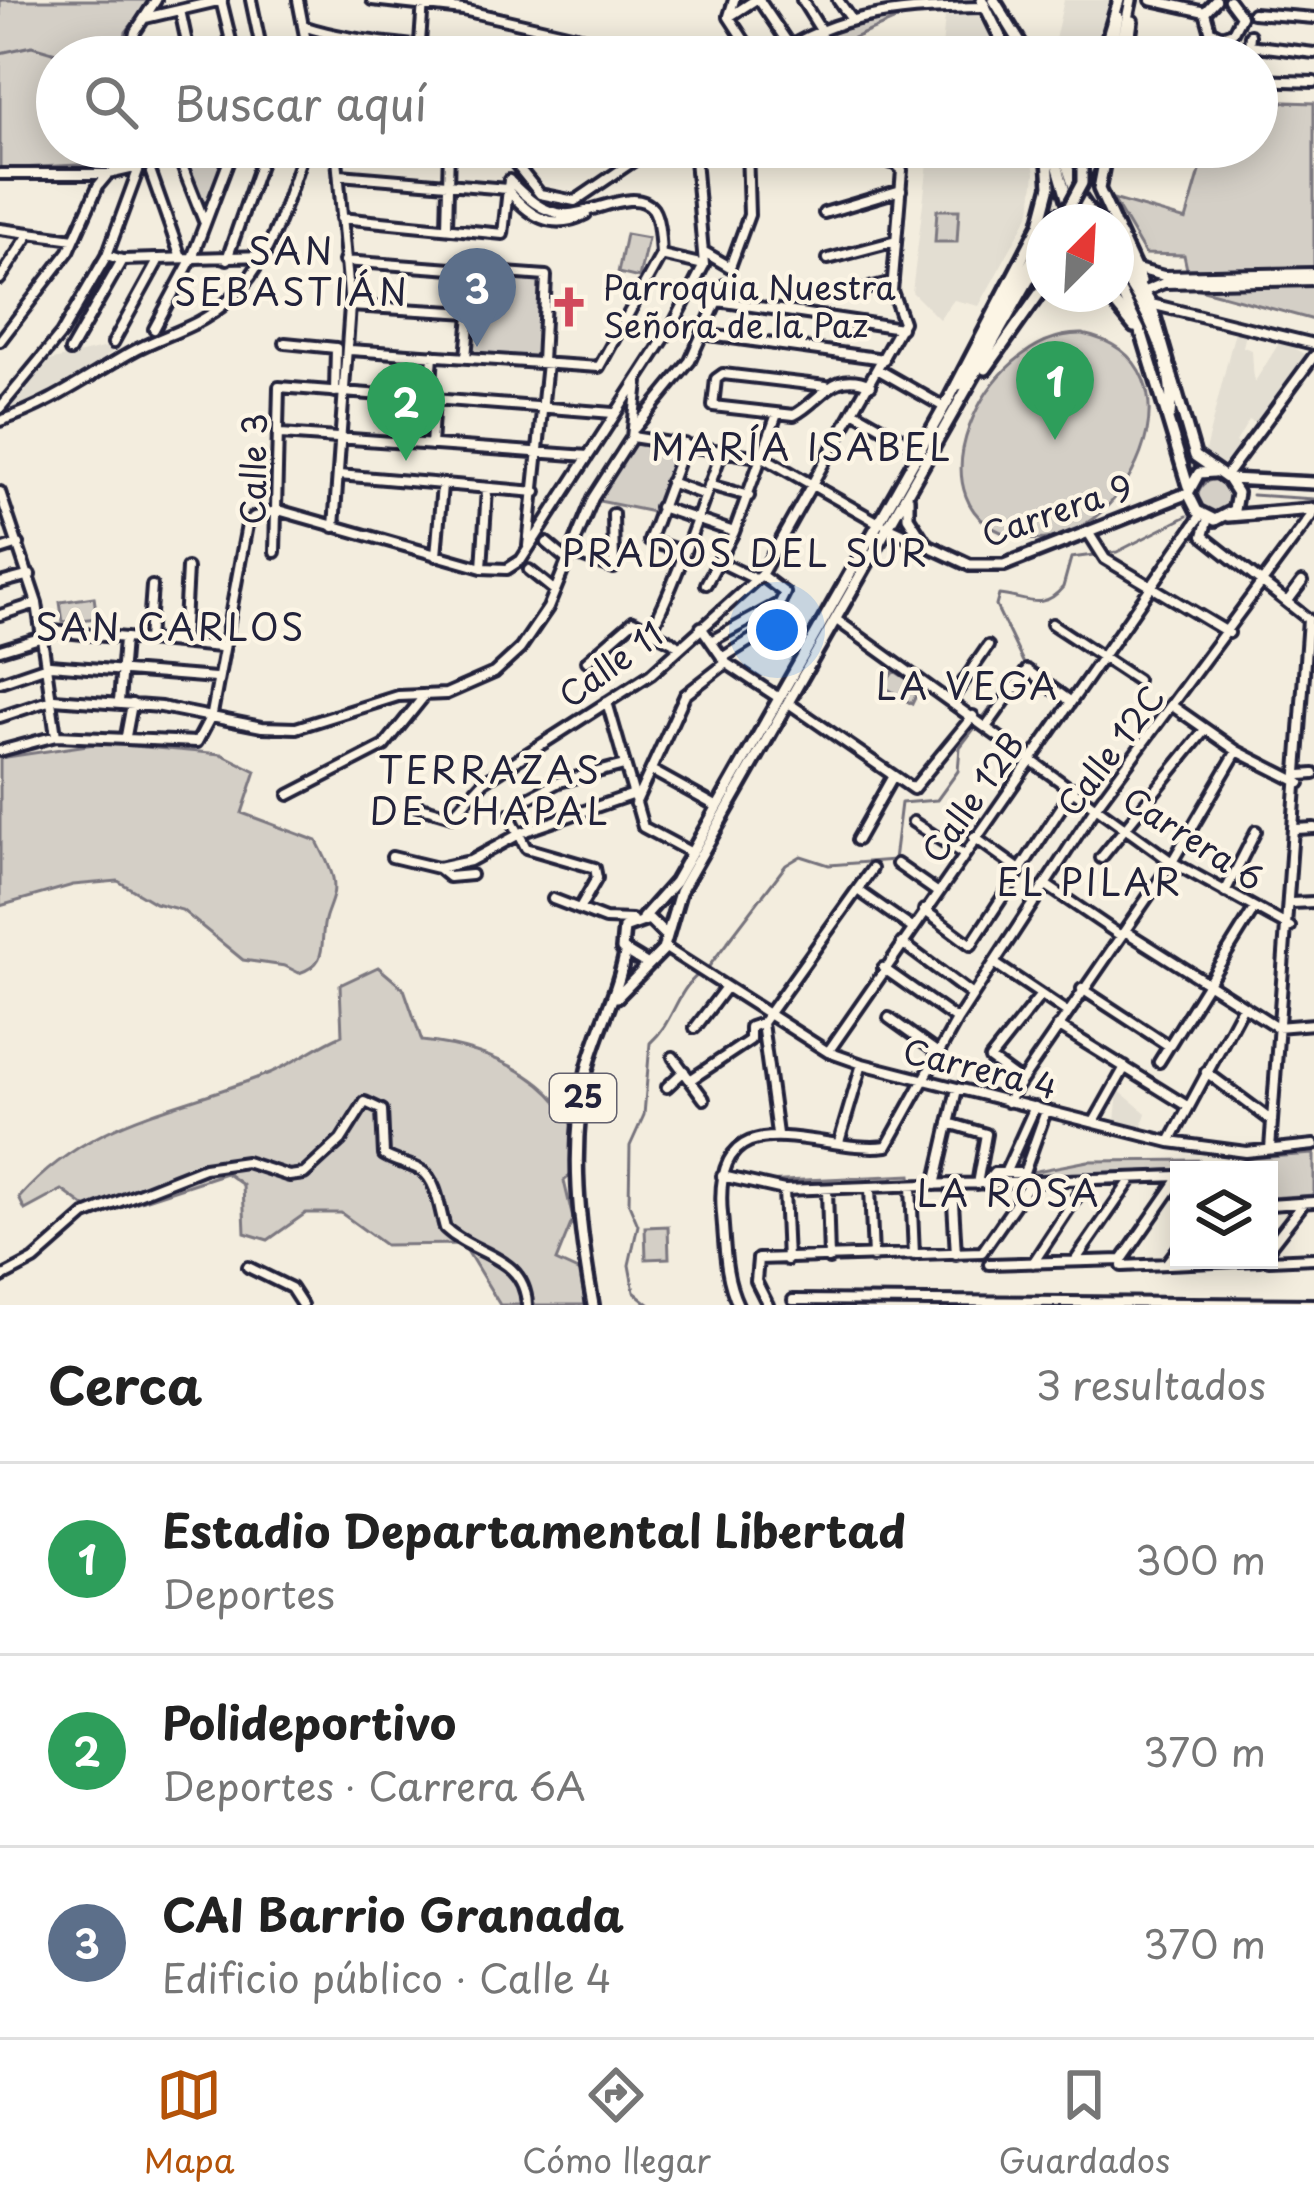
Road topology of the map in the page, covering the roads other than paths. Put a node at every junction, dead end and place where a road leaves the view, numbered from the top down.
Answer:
1 (156, 0) edge
2 (222, 0) edge
3 (251, 0) edge
4 (298, 0) edge
5 (375, 0) edge
6 (734, 0) edge
7 (757, 0) edge
8 (802, 0) edge
9 (838, 0) edge
10 (880, 0) edge
11 (972, 0) edge
12 (1125, 0) edge
13 (1151, 0) edge
14 (1216, 0) edge
15 (1229, 0) edge
16 (423, 2) edge
17 (987, 2) edge
18 (919, 3) edge
19 (960, 4) edge
20 (465, 5) edge
21 (180, 10) junction
22 (887, 11) junction
23 (1205, 12) junction
24 (1253, 13) dead end
25 (729, 17) junction
26 (145, 18) junction
27 (1314, 18) edge
28 (852, 20) junction
29 (303, 26) junction
30 (822, 32) junction
31 (135, 36) edge
32 (186, 36) edge
33 (230, 36) edge
34 (259, 36) edge
35 (305, 36) edge
36 (344, 36) edge
37 (419, 36) edge
38 (586, 36) edge
39 (741, 36) edge
40 (783, 36) edge
41 (813, 36) edge
42 (1001, 36) edge
43 (1014, 36) edge
44 (1118, 36) edge
45 (1278, 46) edge
46 (1314, 53) edge
47 (1278, 81) edge
48 (1314, 82) edge
49 (134, 168) edge
50 (139, 168) edge
51 (183, 168) edge
52 (225, 168) edge
53 (259, 168) edge
54 (297, 168) edge
55 (339, 168) edge
56 (448, 168) edge
57 (518, 168) edge
58 (627, 168) edge
59 (696, 168) edge
60 (748, 168) edge
61 (899, 168) edge
62 (1051, 168) edge
63 (1061, 168) edge
64 (1064, 168) edge
65 (1085, 168) edge
66 (1103, 168) edge
67 (108, 173) junction
68 (151, 173) dead end
69 (0, 174) edge
70 (340, 175) junction
71 (530, 183) junction
72 (448, 184) junction
73 (507, 189) junction
74 (901, 190) junction
75 (531, 202) junction
76 (1068, 204) edge
77 (1074, 204) edge
78 (1083, 204) edge
79 (1106, 204) edge
80 (824, 213) dead end
81 (586, 214) junction
82 (340, 218) junction
83 (204, 221) junction
84 (447, 228) junction
85 (0, 229) edge
86 (31, 233) junction
87 (74, 239) junction
88 (896, 241) junction
89 (706, 253) junction
90 (107, 255) junction
91 (662, 255) junction
92 (266, 256) junction
93 (186, 258) junction
94 (227, 259) junction
95 (828, 259) dead end
96 (122, 260) junction
97 (159, 260) junction
98 (1134, 260) edge
99 (344, 261) junction
100 (704, 265) junction
101 (1134, 269) edge
102 (1026, 271) edge
103 (1140, 271) junction
104 (474, 272) junction
105 (1314, 277) edge
106 (0, 279) edge
107 (1134, 279) edge
108 (893, 281) junction
109 (724, 285) dead end
110 (1026, 285) edge
111 (1143, 289) junction
112 (1134, 290) edge
113 (854, 292) dead end
114 (718, 301) junction
115 (1151, 304) junction
116 (350, 306) junction
117 (1028, 312) edge
118 (1122, 312) edge
119 (1130, 312) edge
120 (471, 313) junction
121 (901, 328) junction
122 (154, 329) dead end
123 (702, 334) junction
124 (1143, 337) junction
125 (0, 341) edge
126 (112, 343) dead end
127 (285, 344) dead end
128 (1314, 344) edge
129 (350, 350) junction
130 (70, 351) dead end
131 (434, 355) junction
132 (1314, 356) edge
133 (466, 357) junction
134 (884, 358) junction
135 (544, 363) junction
136 (1304, 369) junction
137 (878, 370) junction
138 (1314, 374) edge
139 (978, 376) junction
140 (638, 380) junction
141 (871, 385) junction
142 (826, 386) junction
143 (335, 392) junction
144 (347, 394) junction
145 (432, 398) junction
146 (947, 402) junction
147 (544, 407) junction
148 (0, 408) edge
149 (855, 412) junction
150 (614, 413) junction
151 (778, 413) junction
152 (0, 421) edge
153 (1170, 423) junction
154 (633, 433) junction
155 (281, 434) junction
156 (343, 439) junction
157 (685, 444) junction
158 (430, 445) junction
159 (920, 448) junction
160 (723, 449) junction
161 (539, 453) junction
162 (588, 456) junction
163 (765, 458) junction
164 (1214, 472) junction
165 (339, 475) junction
166 (1226, 478) junction
167 (670, 482) junction
168 (1314, 483) edge
169 (913, 484) junction
170 (442, 485) junction
171 (812, 485) junction
172 (487, 489) junction
173 (707, 490) junction
174 (1188, 490) junction
175 (0, 492) edge
176 (536, 492) junction
177 (749, 496) junction
178 (660, 507) junction
179 (278, 510) junction
180 (1314, 510) edge
181 (613, 514) dead end
182 (1205, 516) junction
183 (1228, 516) junction
184 (694, 518) junction
185 (884, 525) junction
186 (11, 527) junction
187 (334, 527) junction
188 (0, 530) edge
189 (734, 532) junction
190 (1088, 532) junction
191 (19, 544) junction
192 (547, 544) dead end
193 (928, 545) junction
194 (0, 550) edge
195 (275, 552) dead end
196 (527, 552) junction
197 (684, 552) junction
198 (436, 556) junction
199 (568, 556) junction
200 (720, 562) junction
201 (188, 568) dead end
202 (482, 568) junction
203 (529, 570) dead end
204 (30, 575) junction
205 (758, 577) junction
206 (1302, 582) dead end
207 (0, 583) edge
208 (706, 584) dead end
209 (1265, 584) junction
210 (152, 586) dead end
211 (1148, 587) junction
212 (555, 591) junction
213 (1287, 602) junction
214 (37, 604) junction
215 (0, 615) edge
216 (1311, 619) edge
217 (838, 621) junction
218 (1052, 623) dead end
219 (701, 626) junction
220 (651, 631) junction
221 (1229, 633) junction
222 (42, 634) junction
223 (759, 635) dead end
224 (124, 639) junction
225 (148, 640) junction
226 (711, 641) junction
227 (183, 643) junction
228 (680, 646) junction
229 (988, 646) dead end
230 (220, 647) junction
231 (0, 650) edge
232 (1102, 654) junction
233 (724, 660) junction
234 (587, 661) dead end
235 (50, 665) junction
236 (122, 669) junction
237 (214, 678) junction
238 (1137, 680) dead end
239 (0, 682) edge
240 (425, 695) junction
241 (54, 699) junction
242 (951, 700) junction
243 (784, 701) junction
244 (1070, 701) junction
245 (119, 702) junction
246 (607, 702) junction
247 (132, 704) junction
248 (1174, 707) junction
249 (212, 714) junction
250 (0, 717) edge
251 (980, 721) junction
252 (1204, 731) junction
253 (56, 736) junction
254 (126, 736) junction
255 (0, 751) edge
256 (1237, 751) junction
257 (1031, 757) junction
258 (624, 764) junction
259 (651, 770) junction
260 (1314, 775) edge
261 (893, 776) junction
262 (1301, 779) junction
263 (1074, 788) junction
264 (289, 795) dead end
265 (524, 800) dead end
266 (633, 800) junction
267 (414, 805) dead end
268 (1097, 805) junction
269 (716, 806) junction
270 (509, 814) dead end
271 (913, 822) dead end
272 (1126, 825) junction
273 (1314, 828) edge
274 (1296, 829) junction
275 (1256, 831) dead end
276 (519, 834) junction
277 (974, 837) junction
278 (857, 840) dead end
279 (690, 853) junction
280 (963, 854) junction
281 (392, 856) dead end
282 (1101, 858) dead end
283 (1172, 862) junction
284 (897, 865) dead end
285 (438, 868) junction
286 (872, 869) dead end
287 (1020, 870) junction
288 (471, 875) dead end
289 (1046, 885) junction
290 (859, 891) junction
291 (937, 892) junction
292 (1225, 892) junction
293 (553, 899) dead end
294 (1314, 902) edge
295 (1291, 903) junction
296 (581, 906) junction
297 (1254, 909) junction
298 (924, 910) junction
299 (605, 919) junction
300 (638, 919) junction
301 (1289, 927) junction
302 (912, 928) junction
303 (664, 934) junction
304 (1123, 934) junction
305 (620, 938) junction
306 (902, 943) junction
307 (664, 947) junction
308 (625, 954) junction
309 (645, 963) junction
310 (994, 963) junction
311 (883, 968) junction
312 (1208, 983) junction
313 (725, 987) junction
314 (1082, 989) junction
315 (972, 995) junction
316 (1040, 996) junction
317 (617, 997) junction
318 (1243, 1006) junction
319 (1067, 1012) junction
320 (889, 1018) dead end
321 (957, 1019) junction
322 (765, 1020) junction
323 (1314, 1024) edge
324 (1058, 1027) junction
325 (1277, 1027) junction
326 (695, 1028) dead end
327 (1169, 1046) junction
328 (828, 1052) junction
329 (938, 1053) junction
330 (673, 1057) dead end
331 (1159, 1062) dead end
332 (862, 1064) junction
333 (1125, 1067) junction
334 (1206, 1072) junction
335 (687, 1076) junction
336 (924, 1079) junction
337 (1020, 1082) junction
338 (667, 1087) dead end
339 (958, 1089) junction
340 (704, 1099) dead end
341 (1007, 1102) junction
342 (1187, 1106) junction
343 (1035, 1107) junction
344 (1046, 1111) junction
345 (1272, 1121) junction
346 (1094, 1122) junction
347 (950, 1123) junction
348 (777, 1134) junction
349 (839, 1142) junction
350 (1170, 1142) junction
351 (1314, 1145) edge
352 (1270, 1149) junction
353 (1006, 1171) junction
354 (723, 1172) junction
355 (1170, 1177) edge
356 (1131, 1179) junction
357 (1087, 1180) junction
358 (1031, 1182) junction
359 (981, 1184) junction
360 (935, 1185) junction
361 (952, 1185) junction
362 (911, 1186) junction
363 (869, 1187) junction
364 (827, 1189) junction
365 (784, 1190) junction
366 (1170, 1191) edge
367 (1309, 1202) edge
368 (1278, 1204) edge
369 (1278, 1238) edge
370 (956, 1253) junction
371 (914, 1255) junction
372 (1312, 1255) edge
373 (873, 1257) junction
374 (829, 1259) junction
375 (1170, 1259) edge
376 (1278, 1259) edge
377 (787, 1261) junction
378 (1074, 1262) junction
379 (1033, 1263) junction
380 (1122, 1263) junction
381 (989, 1264) dead end
382 (1166, 1264) junction
383 (1170, 1264) edge
384 (248, 1267) dead end
385 (0, 1278) edge
386 (793, 1300) dead end
387 (842, 1303) edge
388 (1314, 1304) edge
389 (302, 1305) edge
390 (527, 1305) edge
391 (593, 1305) edge
392 (738, 1305) edge
393 (768, 1305) edge

1 - 26 street
2 - 21 street
2 - 33 street
3 - 34 street
4 - 29 street
5 - 16 street
6 - 25 street
7 - 25 street
7 - 40 street
8 - 30 street
9 - 28 street
10 - 22 street
11 - 19 street
12 - 44 main road
13 - 23 street
14 - 23 street
15 - 23 street
16 - 20 street
16 - 37 street
17 - 19 street
17 - 42 main road
17 - 43 main road
18 - 19 street
18 - 22 street
20 - 38 street
21 - 26 street
21 - 32 street
22 - 28 street
24 - 27 street
25 - 39 street
26 - 31 street
28 - 30 street
29 - 35 street
29 - 36 street
30 - 41 street
45 - 46 street
47 - 48 street
49 - 67 street
50 - 90 street
51 - 83 street
52 - 83 street
53 - 94 street
54 - 92 street
55 - 70 street
56 - 72 street
57 - 71 street
58 - 71 street
59 - 89 street
60 - 89 street
61 - 74 street
62 - 146 main road
63 - 77 main road
64 - 78 main road
65 - 76 main road, bridge
66 - 79 main road
67 - 69 street
67 - 87 street
68 - 93 street
70 - 72 street
70 - 82 street
71 - 75 street
72 - 73 street
72 - 84 street
73 - 75 street
73 - 81 street
73 - 84 street
74 - 80 street
74 - 88 street
75 - 81 street
81 - 91 street
82 - 84 street
82 - 99 street
83 - 93 street
85 - 86 street
86 - 87 street
86 - 106 street
87 - 125 street
88 - 95 street
88 - 108 street
89 - 100 street
90 - 96 street
90 - 148 street
91 - 100 street
91 - 135 street
92 - 94 street
92 - 152 street
93 - 94 street
93 - 97 street
93 - 122 street
96 - 97 street
96 - 130 street
97 - 126 street
98 - 103 main road
99 - 104 street
99 - 116 street
100 - 140 street
101 - 103 street
102 - 146 main road
103 - 105 street
103 - 111 main road
104 - 120 street
104 - 135 street
105 - 111 street
107 - 111 main road
108 - 113 street
108 - 121 street
109 - 114 street
110 - 139 main road
111 - 115 main road
112 - 153 main road
114 - 121 street
114 - 123 street
115 - 128 street
115 - 164 main road
116 - 120 street
116 - 129 street
117 - 139 main road
118 - 124 main road
119 - 124 main road
120 - 133 street
121 - 134 street, Calle 11
123 - 134 street
123 - 154 street
124 - 153 main road
127 - 143 street
129 - 131 street
129 - 144 street
131 - 133 street
131 - 145 street
132 - 136 street
133 - 135 street
134 - 137 street, Calle 11
135 - 147 street
136 - 138 street
136 - 166 street
137 - 141 street, Calle 11
137 - 146 street
139 - 169 main road
140 - 150 street
140 - 154 street
141 - 142 street
141 - 149 street, Calle 11
142 - 151 street
142 - 151 street
143 - 144 street
143 - 155 street, Calle 3
144 - 145 street
144 - 156 street
145 - 147 street
145 - 158 street
146 - 159 main road
147 - 150 street
147 - 161 street
149 - 159 street
149 - 171 street, Calle 11
150 - 162 street
151 - 163 street
153 - 174 main road
154 - 157 street
154 - 199 street
155 - 156 street
155 - 179 street, Calle 3
156 - 158 street
156 - 165 street
157 - 160 street
157 - 167 street
158 - 161 street
159 - 185 main road
160 - 163 street
160 - 173 street
161 - 162 street
161 - 176 street
162 - 196 street
163 - 171 street
163 - 177 street
164 - 166 main road
164 - 174 main road
165 - 170 street
165 - 187 street
166 - 168 main road
166 - 183 main road
167 - 173 street
167 - 178 street
169 - 185 main road
169 - 193 main road
170 - 172 street
170 - 198 street
171 - 185 street
171 - 205 street, Calle 11
172 - 176 street
172 - 202 street
173 - 177 street
173 - 184 street
174 - 182 main road
174 - 190 main road, Carrera 9
175 - 186 street
176 - 196 street
177 - 189 street
178 - 184 street
178 - 197 street
179 - 187 street
179 - 195 street, Calle 3
179 - 230 street
180 - 183 main road
180 - 209 street, Calle 12C
181 - 199 street
182 - 183 main road
182 - 209 street
182 - 211 street, Calle 12B
184 - 189 street
184 - 197 street
185 - 193 main road, Carrera 9
185 - 217 main road
185 - 243 main road
186 - 188 street
186 - 191 street
187 - 198 street
189 - 200 street
190 - 193 main road, Carrera 9
190 - 211 street
191 - 194 street
191 - 204 street
192 - 199 street
196 - 202 street
197 - 220 street
198 - 202 street
199 - 212 street
200 - 205 street
200 - 208 street
201 - 227 street
203 - 212 street
204 - 207 street
204 - 214 street
205 - 219 street, Calle 11
205 - 226 street
206 - 213 street
209 - 213 street
209 - 221 street, Calle 12C
210 - 225 street
211 - 221 street
211 - 232 street, Calle 12B
212 - 240 street
213 - 216 street
214 - 215 street
214 - 222 street
216 - 262 street
217 - 242 street, Carrera 6
217 - 243 main road
218 - 232 street
219 - 226 street
219 - 228 street, Calle 11
220 - 228 street
220 - 234 street
221 - 248 street, Calle 12C
222 - 224 street
222 - 231 street
222 - 235 street
223 - 233 street
224 - 225 street
224 - 236 street
225 - 227 street
226 - 233 street
227 - 230 street
228 - 246 street, Calle 11
229 - 242 street
230 - 237 street
232 - 238 street
232 - 244 street, Calle 12B
233 - 243 street
233 - 259 street
235 - 236 street
235 - 239 street
235 - 241 street
236 - 237 street
236 - 245 street
237 - 249 street
240 - 249 street
240 - 264 street
241 - 245 street
241 - 250 street
241 - 253 street
242 - 251 street, Carrera 6
243 - 261 street
243 - 269 main road
243 - 303 main road
244 - 251 street
244 - 257 street, Calle 12B
245 - 247 street
246 - 258 street
246 - 267 street, Calle 11
247 - 249 street
247 - 254 street
248 - 252 street
248 - 268 street, Calle 12C
249 - 254 street
251 - 257 street, Carrera 6
251 - 261 street
252 - 256 street
252 - 272 street
253 - 254 street
253 - 255 street
256 - 262 street
256 - 283 street
257 - 263 street, Carrera 6
257 - 277 street, Calle 12B
258 - 265 street
258 - 266 street
259 - 266 street
259 - 269 street
260 - 262 street
261 - 278 street
262 - 274 street
263 - 268 street, Carrera 6
263 - 287 street
266 - 276 street
266 - 279 street
268 - 272 street, Carrera 6
268 - 289 street, Calle 12C
269 - 279 main road
270 - 276 street
271 - 280 street
272 - 282 street
272 - 283 street, Carrera 6
273 - 274 street
274 - 295 street
275 - 292 street
276 - 285 street
276 - 296 street
277 - 280 street, Calle 12B
277 - 287 street
279 - 300 main road
280 - 291 street, Calle 12B
281 - 285 street
283 - 292 street, Carrera 6
283 - 304 street
284 - 291 street
285 - 288 street
286 - 290 street
287 - 298 street
289 - 304 street
289 - 310 street, Calle 12C
290 - 302 street
290 - 322 street
291 - 298 street, Calle 12B
292 - 297 street, Carrera 6
293 - 296 street
294 - 295 street, Carrera 6
295 - 301 street
296 - 299 street
297 - 301 street, Carrera 6
297 - 312 street
298 - 302 street, Calle 12B
299 - 300 street
299 - 305 street
300 - 303 main road
300 - 305 main road
301 - 325 street
302 - 306 street, Calle 12B
303 - 307 main road
304 - 312 street
304 - 314 street
305 - 308 main road
306 - 311 street, Calle 12B
306 - 315 street
307 - 309 main road
307 - 313 street, Carrera 4
308 - 309 main road
308 - 317 main road, 25
309 - 317 main road
310 - 315 street, Calle 12C
310 - 316 street
311 - 321 street
311 - 328 street, Calle 12B
312 - 318 street
312 - 327 street
313 - 322 street, Carrera 4
313 - 326 street
314 - 319 street
314 - 327 street
315 - 321 street, Calle 12C
316 - 319 street
316 - 337 street
317 - 391 main road, 25
318 - 325 street
318 - 334 street
319 - 324 street
320 - 329 street
321 - 329 street, Calle 12C
322 - 328 street, Carrera 4
322 - 335 street
322 - 348 street
323 - 325 street
324 - 333 street
324 - 337 street
325 - 345 street
327 - 331 street
328 - 332 street, Carrera 4
329 - 336 street, Calle 12C
330 - 335 street
332 - 336 street, Carrera 4
332 - 349 street
333 - 342 street
333 - 346 street
334 - 342 street
334 - 345 street
335 - 338 street
335 - 340 street
336 - 339 street, Carrera 4
336 - 349 street, Calle 12C
337 - 341 street
339 - 341 street, Carrera 4
339 - 347 street
341 - 343 street, Carrera 4
342 - 350 street
343 - 344 street, Carrera 4
343 - 353 street
344 - 346 street, Carrera 4
344 - 353 street
345 - 352 street
346 - 350 street, Carrera 4
347 - 359 street
347 - 360 street
348 - 349 street
348 - 354 street
350 - 352 street, Carrera 4
351 - 352 street, Carrera 4
353 - 359 street
354 - 365 street
354 - 392 street
355 - 356 street
356 - 357 street
356 - 378 street
357 - 358 street
357 - 379 street
358 - 359 street
358 - 370 street
359 - 361 street
360 - 361 street
360 - 362 street
361 - 370 street
362 - 363 street
362 - 371 street
363 - 364 street
363 - 373 street
364 - 365 street
364 - 374 street
365 - 377 street
366 - 380 street
367 - 368 street
367 - 369 street
370 - 371 street
371 - 373 street
372 - 376 street
373 - 374 street
374 - 377 street
375 - 382 street
377 - 393 street
378 - 379 street
378 - 380 street
379 - 381 street
380 - 382 street
382 - 383 street
384 - 389 street
385 - 390 street
386 - 387 street
387 - 388 street

